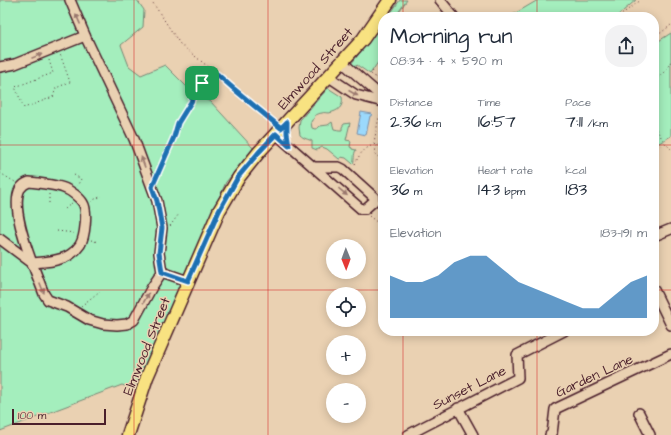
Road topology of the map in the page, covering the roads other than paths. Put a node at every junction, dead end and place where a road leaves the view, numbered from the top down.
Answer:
1 (70, 0) edge
2 (390, 0) edge
3 (440, 0) edge
4 (382, 12) edge
5 (450, 12) edge
6 (378, 17) edge
7 (85, 36) junction
8 (342, 62) junction
9 (0, 67) edge
10 (329, 77) junction
11 (378, 93) edge
12 (378, 96) edge
13 (281, 128) junction
14 (289, 146) junction
15 (313, 167) junction
16 (671, 229) edge
17 (659, 234) edge
18 (0, 239) edge
19 (32, 263) junction
20 (162, 272) junction
21 (188, 281) junction
22 (659, 300) edge
23 (671, 325) edge
24 (554, 336) edge
25 (671, 354) edge
26 (458, 408) junction
27 (639, 413) dead end
28 (128, 435) edge
29 (408, 435) edge
30 (472, 435) edge
31 (550, 435) edge
32 (650, 435) edge

7 -> 1 street
2 - 4 main road, Elmwood Street
3 - 5 street
6 - 8 main road, Elmwood Street
9 -> 7 street
20 -> 7 street
8 - 10 main road, Elmwood Street
8 - 11 street
10 -> 12 street
10 - 13 main road, Elmwood Street
13 - 14 street
13 - 14 street
13 - 21 main road, Elmwood Street
14 - 15 street
15 -> 15 street
16 - 17 street
18 - 19 street
19 - 19 street
19 -> 20 street
20 - 21 street
21 - 28 main road, Elmwood Street
22 - 23 street
24 - 26 street, Sunset Lane
25 - 31 street, Garden Lane
26 - 29 street, Sunset Lane
26 - 30 street
27 - 32 street

